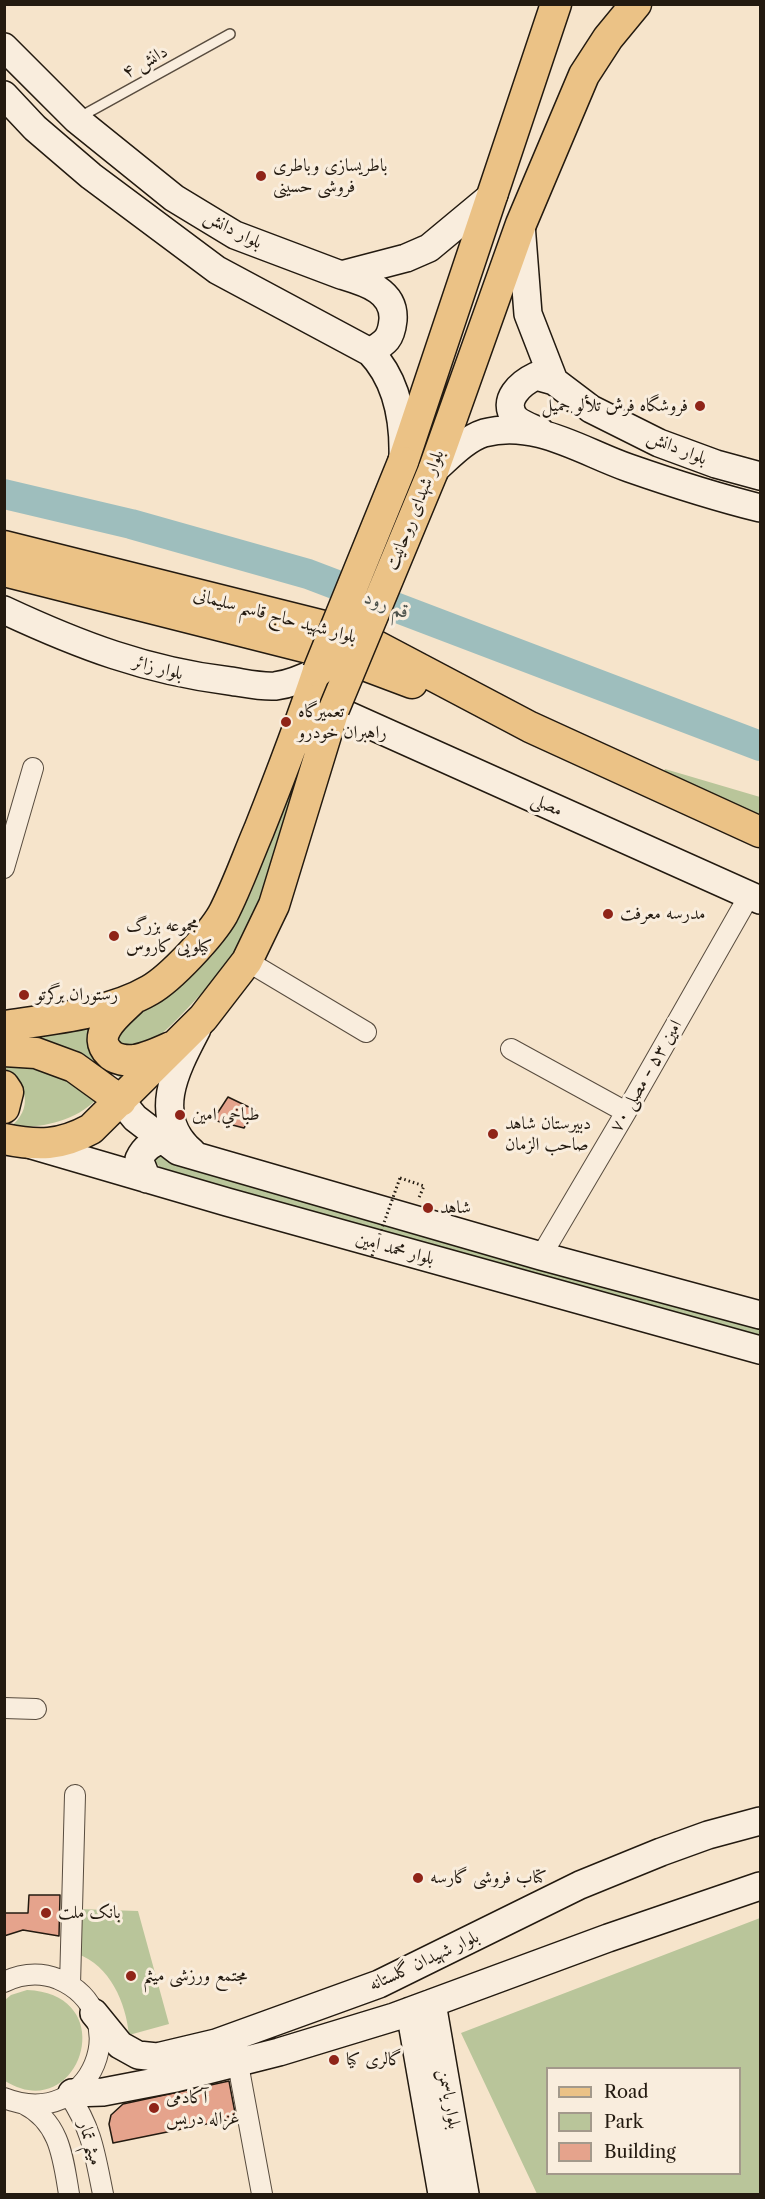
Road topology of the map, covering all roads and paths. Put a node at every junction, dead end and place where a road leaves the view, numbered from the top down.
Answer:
1 (556, 4) edge
2 (578, 4) edge
3 (612, 4) edge
4 (636, 4) edge
5 (230, 34) dead end
6 (4, 47) edge
7 (584, 75) junction
8 (531, 77) junction
9 (4, 95) edge
10 (76, 119) junction
11 (494, 194) junction
12 (521, 224) junction
13 (341, 275) junction
14 (375, 356) junction
15 (554, 381) junction
16 (543, 433) junction
17 (403, 462) junction
18 (433, 471) junction
19 (760, 477) edge
20 (760, 508) edge
21 (4, 546) edge
22 (4, 571) edge
23 (4, 610) edge
24 (318, 671) junction
25 (334, 709) junction
26 (530, 727) junction
27 (33, 768) dead end
28 (760, 832) edge
29 (4, 868) edge
30 (755, 898) edge
31 (247, 961) junction
32 (136, 996) junction
33 (203, 1018) junction
34 (8, 1021) edge
35 (366, 1032) dead end
36 (176, 1046) junction
37 (511, 1049) dead end
38 (4, 1051) edge
39 (4, 1086) edge
40 (121, 1101) junction
41 (4, 1108) edge
42 (626, 1112) junction
43 (164, 1140) junction
44 (18, 1142) edge
45 (206, 1160) junction
46 (147, 1179) junction
47 (424, 1186) dead end
48 (372, 1256) dead end
49 (541, 1256) junction
50 (760, 1315) edge
51 (760, 1350) edge
52 (4, 1708) edge
53 (36, 1709) dead end
54 (75, 1795) dead end
55 (760, 1821) edge
56 (760, 1886) edge
57 (4, 1982) edge
58 (70, 1985) junction
59 (421, 2007) junction
60 (94, 2013) junction
61 (428, 2047) junction
62 (238, 2064) junction
63 (71, 2094) junction
64 (4, 2098) edge
65 (24, 2104) junction
66 (69, 2194) edge
67 (103, 2194) edge
68 (262, 2194) edge
69 (442, 2194) edge
70 (465, 2194) edge

1 - 8 main road, بلوار شهدای روحانیت
2 - 8 main road
3 - 7 main road
4 - 7 main road, بلوار شهدای روحانیت
5 - 10 lane, دانش ۴
6 - 10 main road, بلوار دانش
7 - 12 main road, بلوار شهدای روحانیت
8 - 11 main road, بلوار شهدای روحانیت
9 - 14 main road, بلوار دانش
10 - 13 main road, بلوار دانش
11 - 13 main road
11 - 17 main road, بلوار شهدای روحانیت
12 - 15 main road
12 - 18 main road, بلوار شهدای روحانیت
13 - 14 main road, بلوار دانش
14 - 17 main road
15 - 16 main road
15 - 19 main road, بلوار دانش
16 - 18 main road, بلوار دانش
16 - 20 main road, بلوار دانش
17 - 24 main road, بلوار شهدای روحانیت, bridge
18 - 25 main road, بلوار شهدای روحانیت, bridge
21 - 26 main road, بلوار شهید حاج قاسم سلیمانی
22 - 26 main road, بلوار شهید حاج قاسم سلیمانی
23 - 24 main road, بلوار زائر
24 - 32 main road, بلوار شهدای روحانیت
25 - 30 main road, مصلی
25 - 31 main road, بلوار شهدای روحانیت
26 - 28 main road, بلوار شهید حاج قاسم سلیمانی
27 - 29 street
30 - 42 street, امین ۵۳ - مصلی ۷۰
31 - 33 main road, بلوار شهدای روحانیت
31 - 35 street
32 - 34 main road
32 - 36 main road
33 - 36 main road, بلوار شهدای روحانیت
33 - 45 main road
36 - 40 main road, بلوار شهدای روحانیت
37 - 42 street
38 - 40 main road
39 - 41 main road
40 - 43 main road, بلوار محمد امین
40 - 44 main road, بلوار شهدای روحانیت
42 - 49 street, امین ۵۳ - مصلی ۷۰
43 - 45 main road, بلوار محمد امین
43 - 46 main road
44 - 46 main road, بلوار محمد امین
45 - 49 main road, بلوار محمد امین
46 - 51 main road, بلوار محمد امین
47 - 48 path, bridge
49 - 50 main road, بلوار محمد امین
52 - 53 street
54 - 58 street
55 - 60 main road, بلوار شهیدان گلستانه
56 - 59 main road, بلوار شهیدان گلستانه
57 - 58 street
58 - 60 street
59 - 61 main road, بلوار یاسمن
59 - 62 main road, بلوار شهیدان گلستانه
60 - 63 street
61 - 69 main road, بلوار یاسمن
61 - 70 main road, بلوار یاسمن
62 - 63 main road, بلوار شهیدان گلستانه
62 - 68 street
63 - 65 street
63 - 67 street, میثم تمار
64 - 65 street
65 - 66 street, میثم تمار

